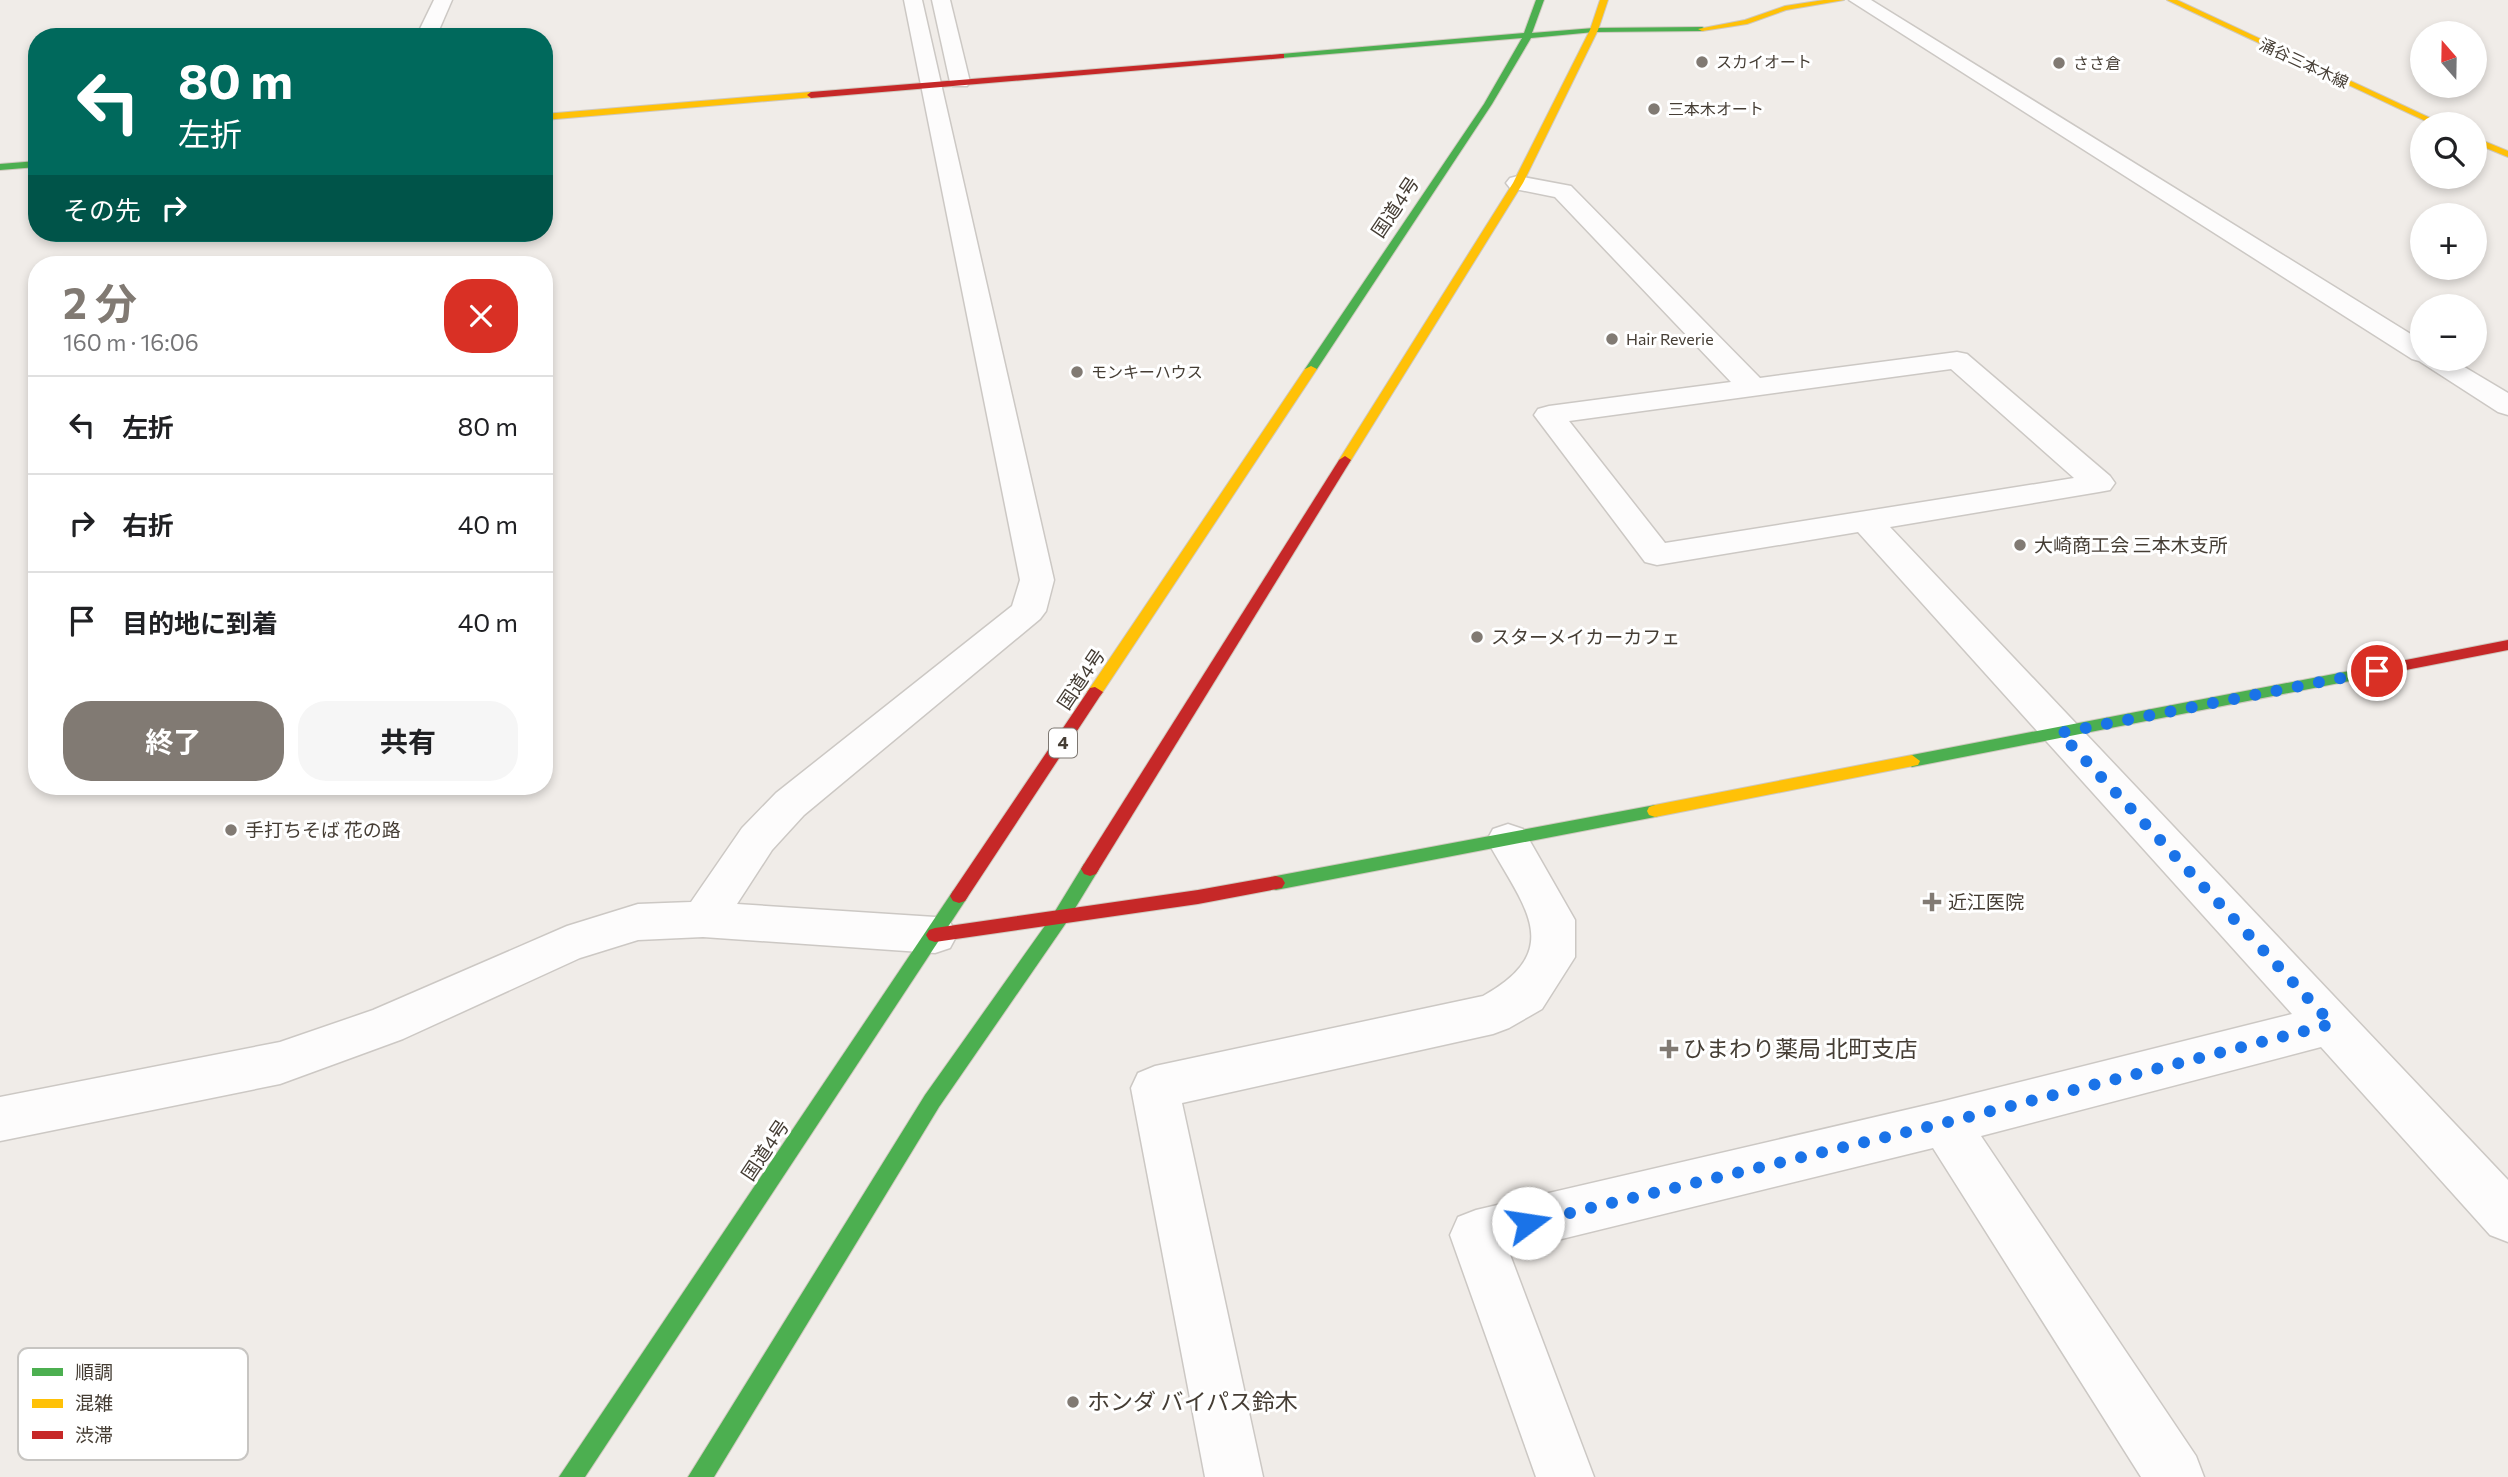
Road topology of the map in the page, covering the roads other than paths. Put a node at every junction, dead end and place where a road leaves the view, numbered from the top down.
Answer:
1 (443, 0) edge
2 (913, 0) edge
3 (941, 0) edge
4 (1540, 0) edge
5 (1604, 0) edge
6 (1840, 0) edge
7 (1858, 0) edge
8 (2171, 0) edge
9 (430, 28) edge
10 (1594, 30) junction
11 (1527, 37) junction
12 (946, 83) junction
13 (2413, 112) edge
14 (553, 116) edge
15 (2487, 145) edge
16 (2508, 154) edge
17 (28, 165) edge
18 (0, 167) edge
19 (1518, 183) junction
20 (2410, 345) edge
21 (2451, 371) edge
22 (1753, 388) junction
23 (2508, 407) edge
24 (1866, 521) junction
25 (2508, 645) edge
26 (2060, 733) junction
27 (1508, 840) junction
28 (1060, 918) junction
29 (703, 919) junction
30 (935, 935) junction
31 (2332, 1024) junction
32 (0, 1119) edge
33 (1944, 1123) junction
34 (2508, 1217) edge
35 (571, 1477) edge
36 (700, 1477) edge
37 (1234, 1477) edge
38 (1565, 1477) edge
39 (2175, 1477) edge

1 - 9 street
2 - 12 street
3 - 12 street
4 - 11 main road, 国道4号 / 4
5 - 10 main road
6 - 10 main road
7 - 20 street
8 - 13 main road, 涌谷三本木線
10 - 11 main road
10 - 19 main road
11 - 12 main road
11 - 30 main road, 国道4号 / 4
12 - 14 main road
12 - 29 street
15 - 16 main road
17 - 18 main road
19 - 22 street
19 - 28 main road
21 - 23 street
22 - 24 street
22 - 24 street
24 - 26 street
25 - 26 main road
26 - 27 main road
26 - 31 street
27 - 28 main road
27 - 37 street
28 - 30 main road
28 - 36 main road
29 - 30 street
29 - 32 street
30 - 35 main road, 国道4号 / 4
31 - 33 street
31 - 34 street
33 - 38 street
33 - 39 street

